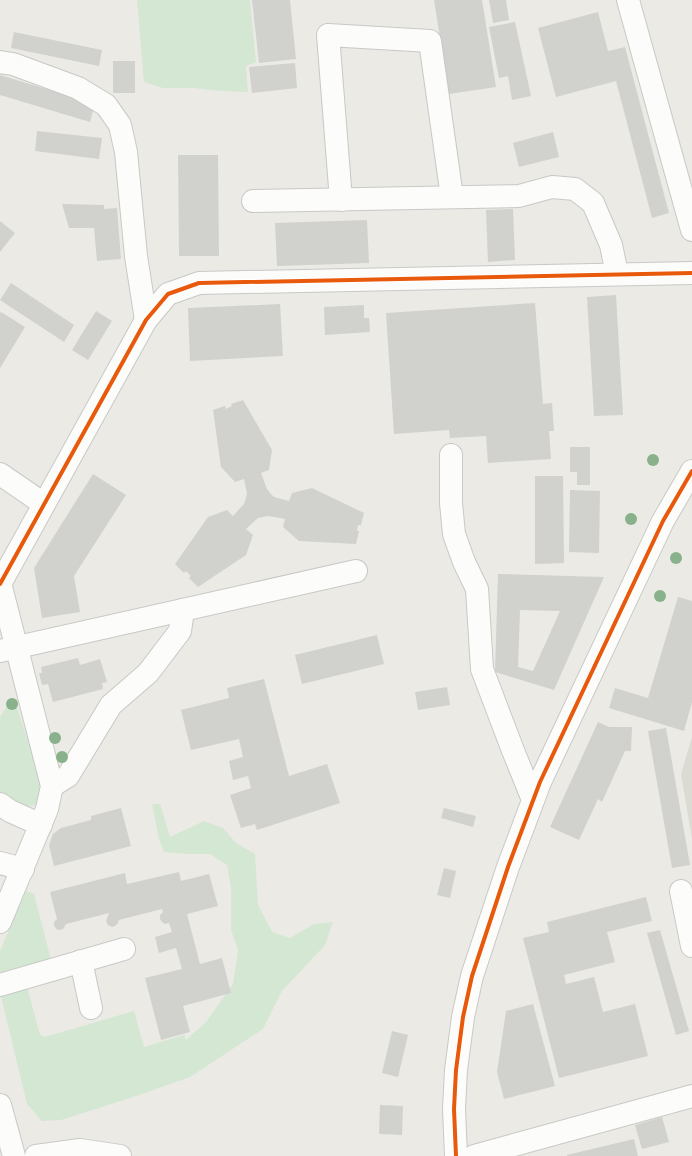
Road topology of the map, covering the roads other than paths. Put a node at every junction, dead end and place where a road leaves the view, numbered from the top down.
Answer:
1 (628, 0) edge
2 (0, 62) edge
3 (452, 197) junction
4 (341, 200) junction
5 (253, 202) dead end
6 (692, 230) edge
7 (692, 272) edge
8 (617, 274) junction
9 (146, 320) junction
10 (451, 455) dead end
11 (692, 467) edge
12 (0, 474) edge
13 (44, 504) junction
14 (356, 571) dead end
15 (0, 584) edge
16 (183, 610) junction
17 (8, 649) edge
18 (52, 786) junction
19 (534, 800) junction
20 (0, 804) edge
21 (41, 825) junction
22 (0, 863) edge
23 (23, 869) junction
24 (681, 891) dead end
25 (0, 922) edge
26 (692, 946) edge
27 (124, 949) dead end
28 (80, 961) junction
29 (0, 985) edge
30 (92, 1008) dead end
31 (692, 1096) edge
32 (0, 1105) edge
33 (14, 1156) edge
34 (36, 1156) edge
35 (120, 1156) edge
36 (456, 1156) edge
37 (474, 1156) edge

1 - 6 street
2 - 9 street
3 - 4 street
3 - 4 street
3 - 8 street
4 - 5 street
7 - 8 street
8 - 9 street
9 - 13 street
10 - 19 street
11 - 19 street
12 - 13 street
13 - 15 street
14 - 16 street
15 - 17 street
16 - 17 street
16 - 18 street
17 - 18 street
18 - 21 street
19 - 36 street
20 - 21 street
21 - 23 street
22 - 23 street
23 - 25 street
24 - 26 street
27 - 28 street
28 - 29 street
28 - 30 street
31 - 37 street
32 - 33 street
34 - 35 street

